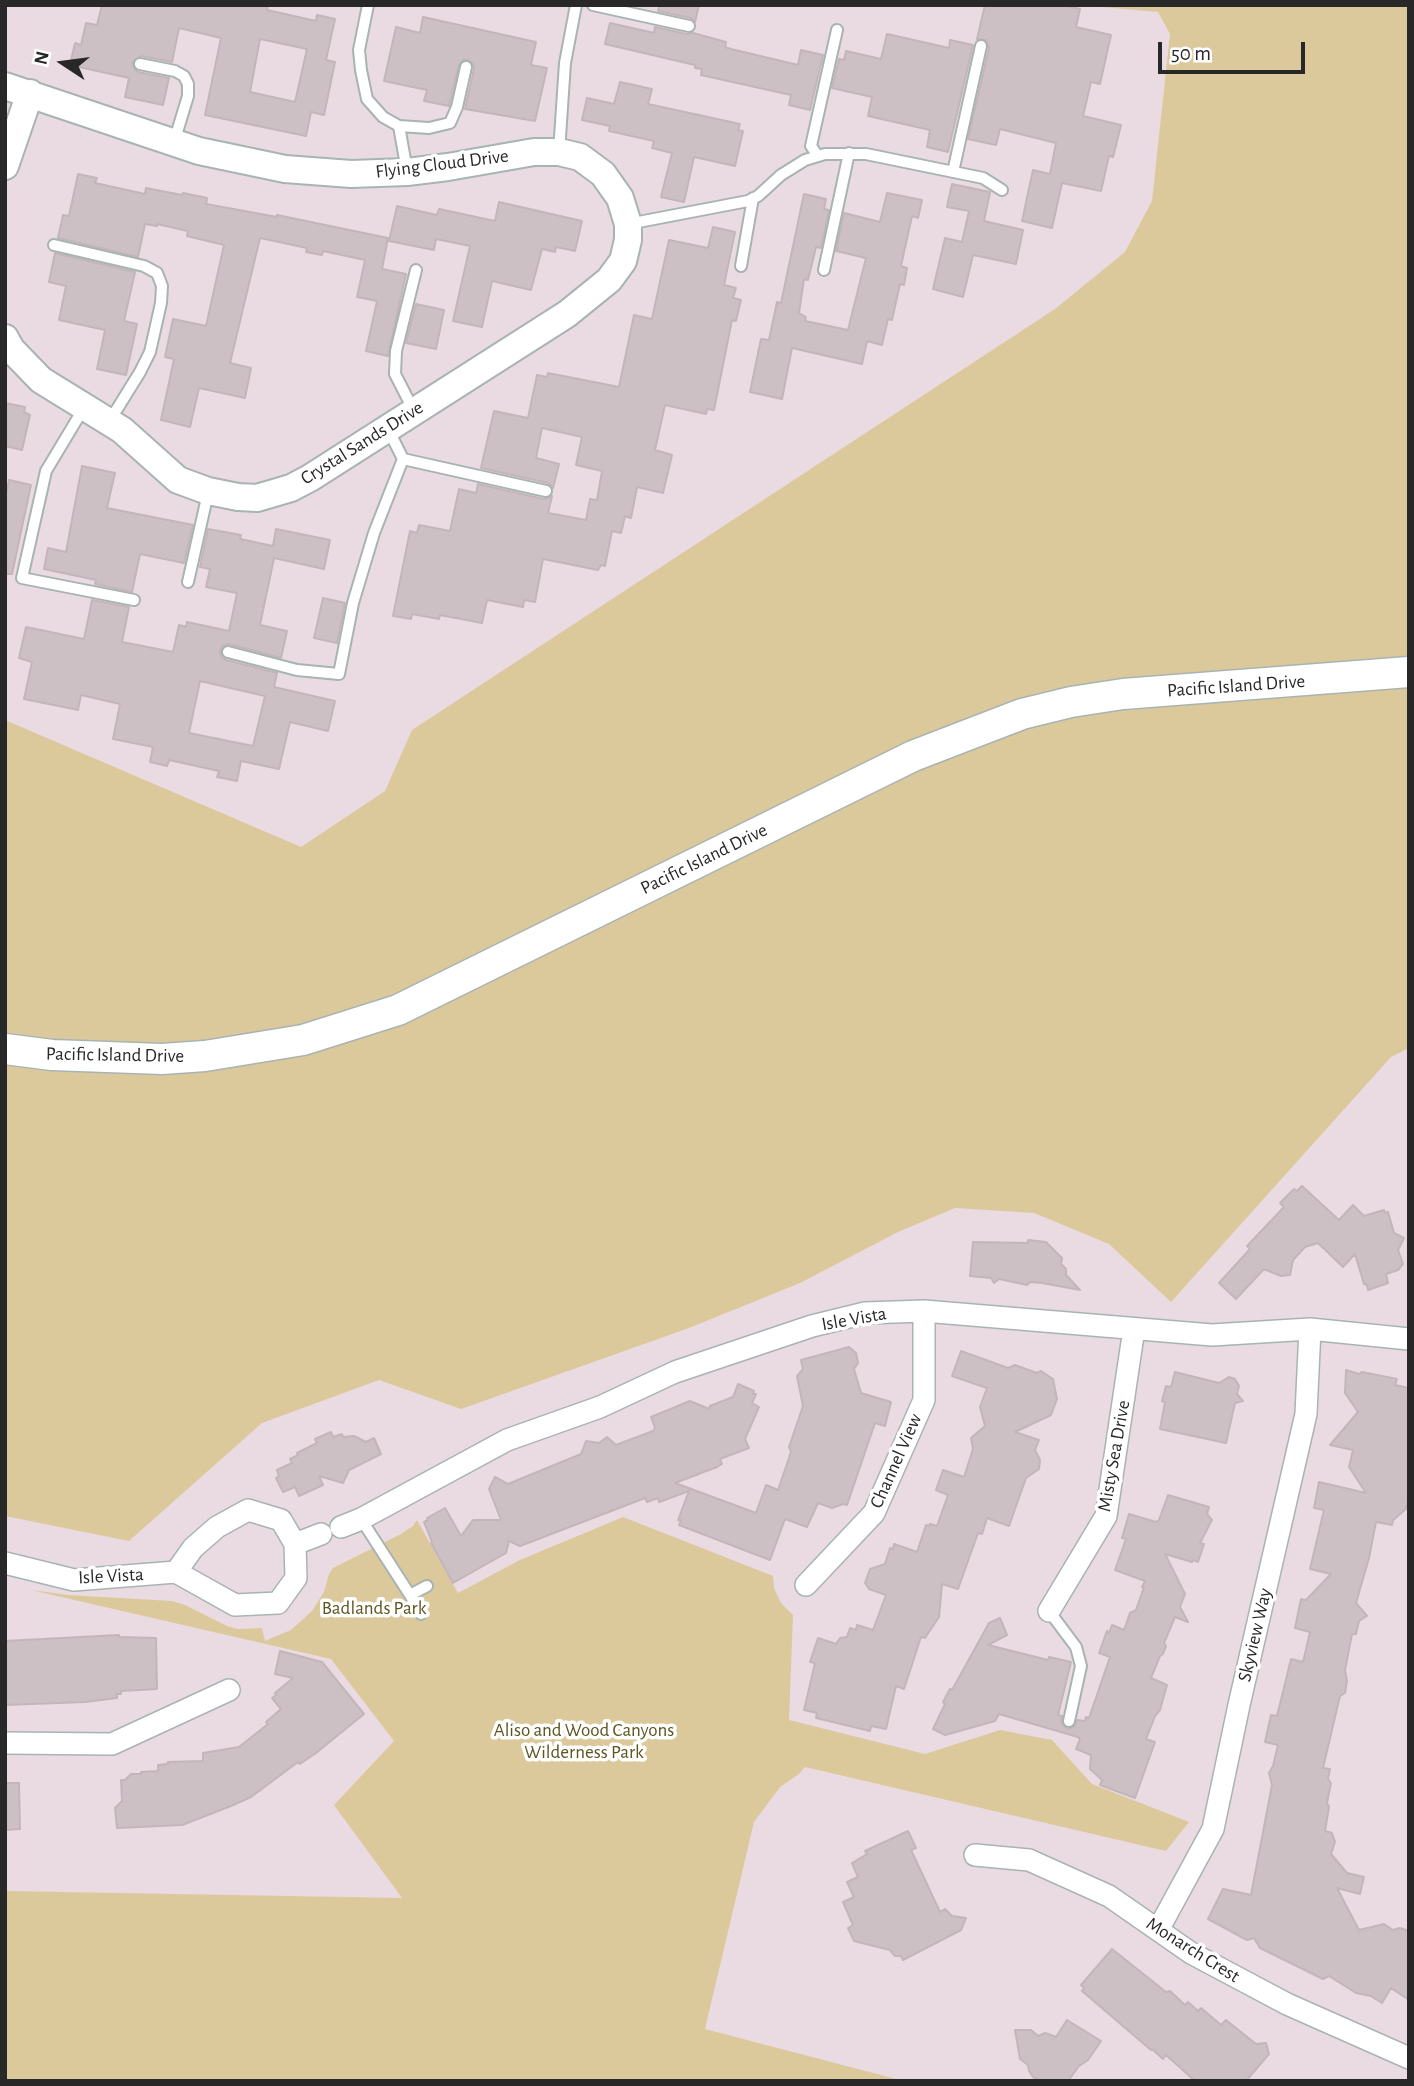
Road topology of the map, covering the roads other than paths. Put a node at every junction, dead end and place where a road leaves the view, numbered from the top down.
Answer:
1 (368, 5) edge
2 (576, 5) edge
3 (593, 5) edge
4 (689, 26) dead end
5 (836, 30) dead end
6 (981, 46) dead end
7 (139, 64) dead end
8 (466, 67) dead end
9 (18, 90) edge
10 (399, 125) junction
11 (174, 142) junction
12 (559, 152) junction
13 (849, 153) junction
14 (818, 156) junction
15 (5, 166) edge
16 (407, 172) junction
17 (953, 172) junction
18 (1002, 190) dead end
19 (620, 198) joint
20 (753, 198) junction
21 (628, 224) junction
22 (54, 245) dead end
23 (741, 266) dead end
24 (416, 270) dead end
25 (824, 270) dead end
26 (5, 338) edge
27 (85, 406) junction
28 (414, 411) junction
29 (109, 422) junction
30 (387, 427) junction
31 (403, 459) junction
32 (208, 491) junction
33 (546, 491) dead end
34 (188, 582) dead end
35 (134, 600) dead end
36 (228, 652) dead end
37 (1409, 672) edge
38 (5, 1049) edge
39 (924, 1311) junction
40 (1134, 1329) junction
41 (1310, 1329) junction
42 (1409, 1339) edge
43 (361, 1519) junction
44 (295, 1544) junction
45 (5, 1563) edge
46 (176, 1572) junction
47 (806, 1585) dead end
48 (427, 1586) dead end
49 (410, 1595) junction
50 (1049, 1611) joint
51 (421, 1614) dead end
52 (229, 1690) dead end
53 (1069, 1721) dead end
54 (5, 1743) edge
55 (975, 1855) dead end
56 (1158, 1930) junction
57 (1409, 2058) edge

1 - 10 lane
2 - 12 lane
3 - 4 lane
5 - 14 lane
6 - 17 lane
7 - 11 lane
8 - 10 lane
9 - 11 street, Flying Cloud Drive
9 - 15 street
10 - 16 lane
11 - 16 street, Flying Cloud Drive
12 - 16 street, Flying Cloud Drive
12 - 19 street, Flying Cloud Drive
13 - 14 lane
13 - 17 lane
13 - 25 lane
14 - 20 lane
17 - 18 lane
19 - 21 street, Crystal Sands Drive
20 - 21 lane
20 - 23 lane
21 - 28 street, Crystal Sands Drive
22 - 29 lane
24 - 28 lane
26 - 27 street, Crystal Sands Drive
27 - 29 street, Crystal Sands Drive
27 - 35 lane
28 - 30 street, Crystal Sands Drive
29 - 32 street, Crystal Sands Drive
30 - 31 lane
30 - 32 street, Crystal Sands Drive
31 - 33 lane
31 - 36 lane
32 - 34 lane
37 - 38 main road, Pacific Island Drive
39 - 40 street, Isle Vista
39 - 43 street, Isle Vista
39 - 47 street, Channel View
40 - 41 street, Isle Vista
40 - 50 street, Misty Sea Drive
41 - 42 street, Isle Vista
41 - 56 street, Skyview Way
43 - 44 street, Isle Vista
43 - 49 lane
44 - 46 street
44 - 46 street
45 - 46 street, Isle Vista
48 - 49 lane
49 - 51 lane
50 - 53 lane
52 - 54 street
55 - 56 street, Monarch Crest
56 - 57 street, Monarch Crest

